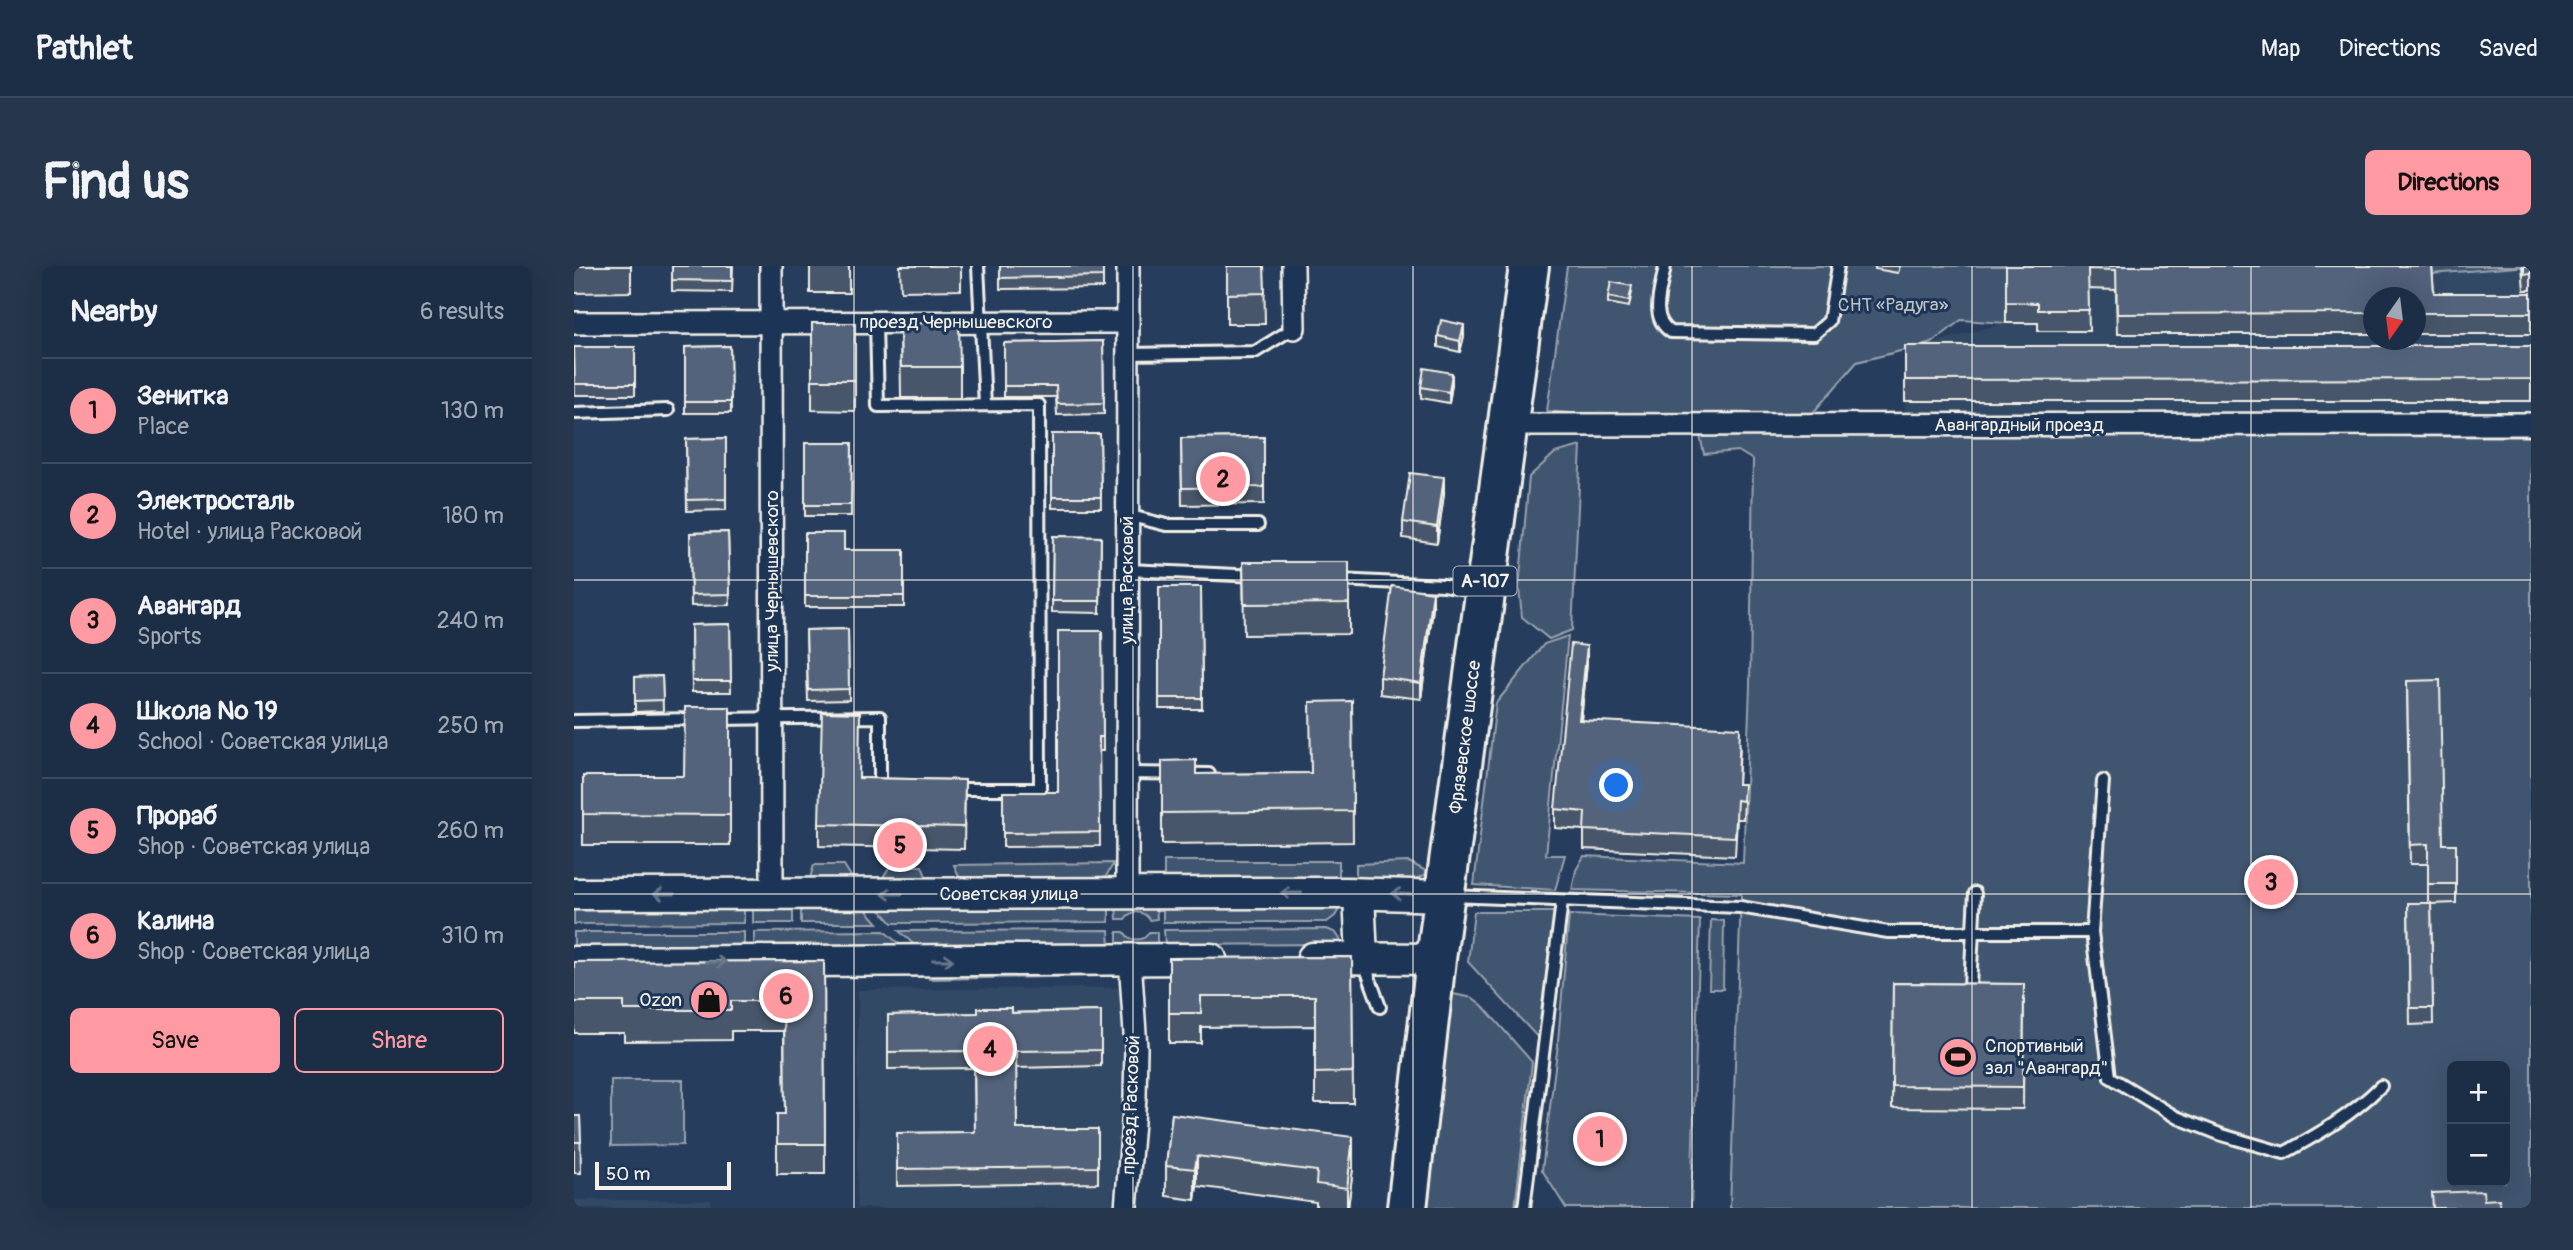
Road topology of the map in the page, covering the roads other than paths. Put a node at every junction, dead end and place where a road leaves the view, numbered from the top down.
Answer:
1 (771, 266) edge
2 (978, 266) edge
3 (1128, 266) edge
4 (1293, 266) edge
5 (1528, 266) edge
6 (1665, 266) edge
7 (1838, 266) edge
8 (1128, 322) junction
9 (574, 323) edge
10 (772, 323) junction
11 (876, 323) junction
12 (982, 323) junction
13 (1294, 328) joint
14 (1128, 354) junction
15 (985, 405) junction
16 (668, 410) dead end
17 (574, 413) edge
18 (2531, 424) edge
19 (1507, 425) junction
20 (1127, 515) junction
21 (1258, 525) dead end
22 (1128, 570) junction
23 (1265, 576) edge
24 (1320, 579) edge
25 (1483, 592) junction
26 (773, 718) junction
27 (574, 721) edge
28 (1126, 773) junction
29 (2104, 781) dead end
30 (894, 790) edge
31 (934, 790) edge
32 (1222, 794) edge
33 (1975, 892) dead end
34 (574, 894) edge
35 (1126, 894) junction
36 (1359, 894) junction
37 (772, 895) junction
38 (1444, 896) junction
39 (1562, 901) junction
40 (1973, 932) junction
41 (2092, 932) junction
42 (1281, 958) edge
43 (1362, 958) junction
44 (1130, 959) junction
45 (1241, 959) edge
46 (1436, 959) junction
47 (574, 962) edge
48 (1970, 986) edge
49 (1380, 1007) dead end
50 (2381, 1086) dead end
51 (1126, 1208) edge
52 (1407, 1208) edge
53 (1524, 1208) edge

1 - 10 street, улица Чернышевского
2 - 12 lane
3 - 8 street, улица Расковой
4 - 13 street
5 - 19 highway, Фрязевское шоссе / А-107
6 - 7 lane
8 - 12 street, проезд Чернышевского
8 - 14 street, улица Расковой
9 - 10 street, проезд Чернышевского
10 - 11 street, проезд Чернышевского
10 - 26 street, улица Чернышевского
11 - 12 street, проезд Чернышевского
11 - 15 lane
12 - 15 lane
13 - 14 lane
14 - 20 street, улица Расковой
15 - 31 lane
16 - 17 lane
18 - 19 street, Авангардный проезд
19 - 25 highway, Фрязевское шоссе / А-107
20 - 21 lane
20 - 22 street, улица Расковой
22 - 23 lane
22 - 28 street, улица Расковой
24 - 25 lane
25 - 38 highway, Фрязевское шоссе / А-107
26 - 27 lane
26 - 30 lane
26 - 37 street, улица Чернышевского
28 - 32 lane
28 - 35 street, улица Расковой
29 - 41 lane
33 - 40 lane
37 -> 34 main road, Советская улица
36 -> 35 main road, Советская улица
35 -> 37 main road, Советская улица
38 -> 36 main road, Советская улица
36 - 43 main road
38 - 39 lane
38 - 46 highway, Фрязевское шоссе / А-107
39 - 40 lane
39 - 53 lane
40 - 41 lane
40 - 48 lane
41 - 50 lane
42 - 43 main road
43 - 46 main road
43 - 49 lane
44 - 45 main road
47 -> 44 main road
44 - 51 street, проезд Расковой
46 - 52 highway, Фрязевское шоссе / А-107

